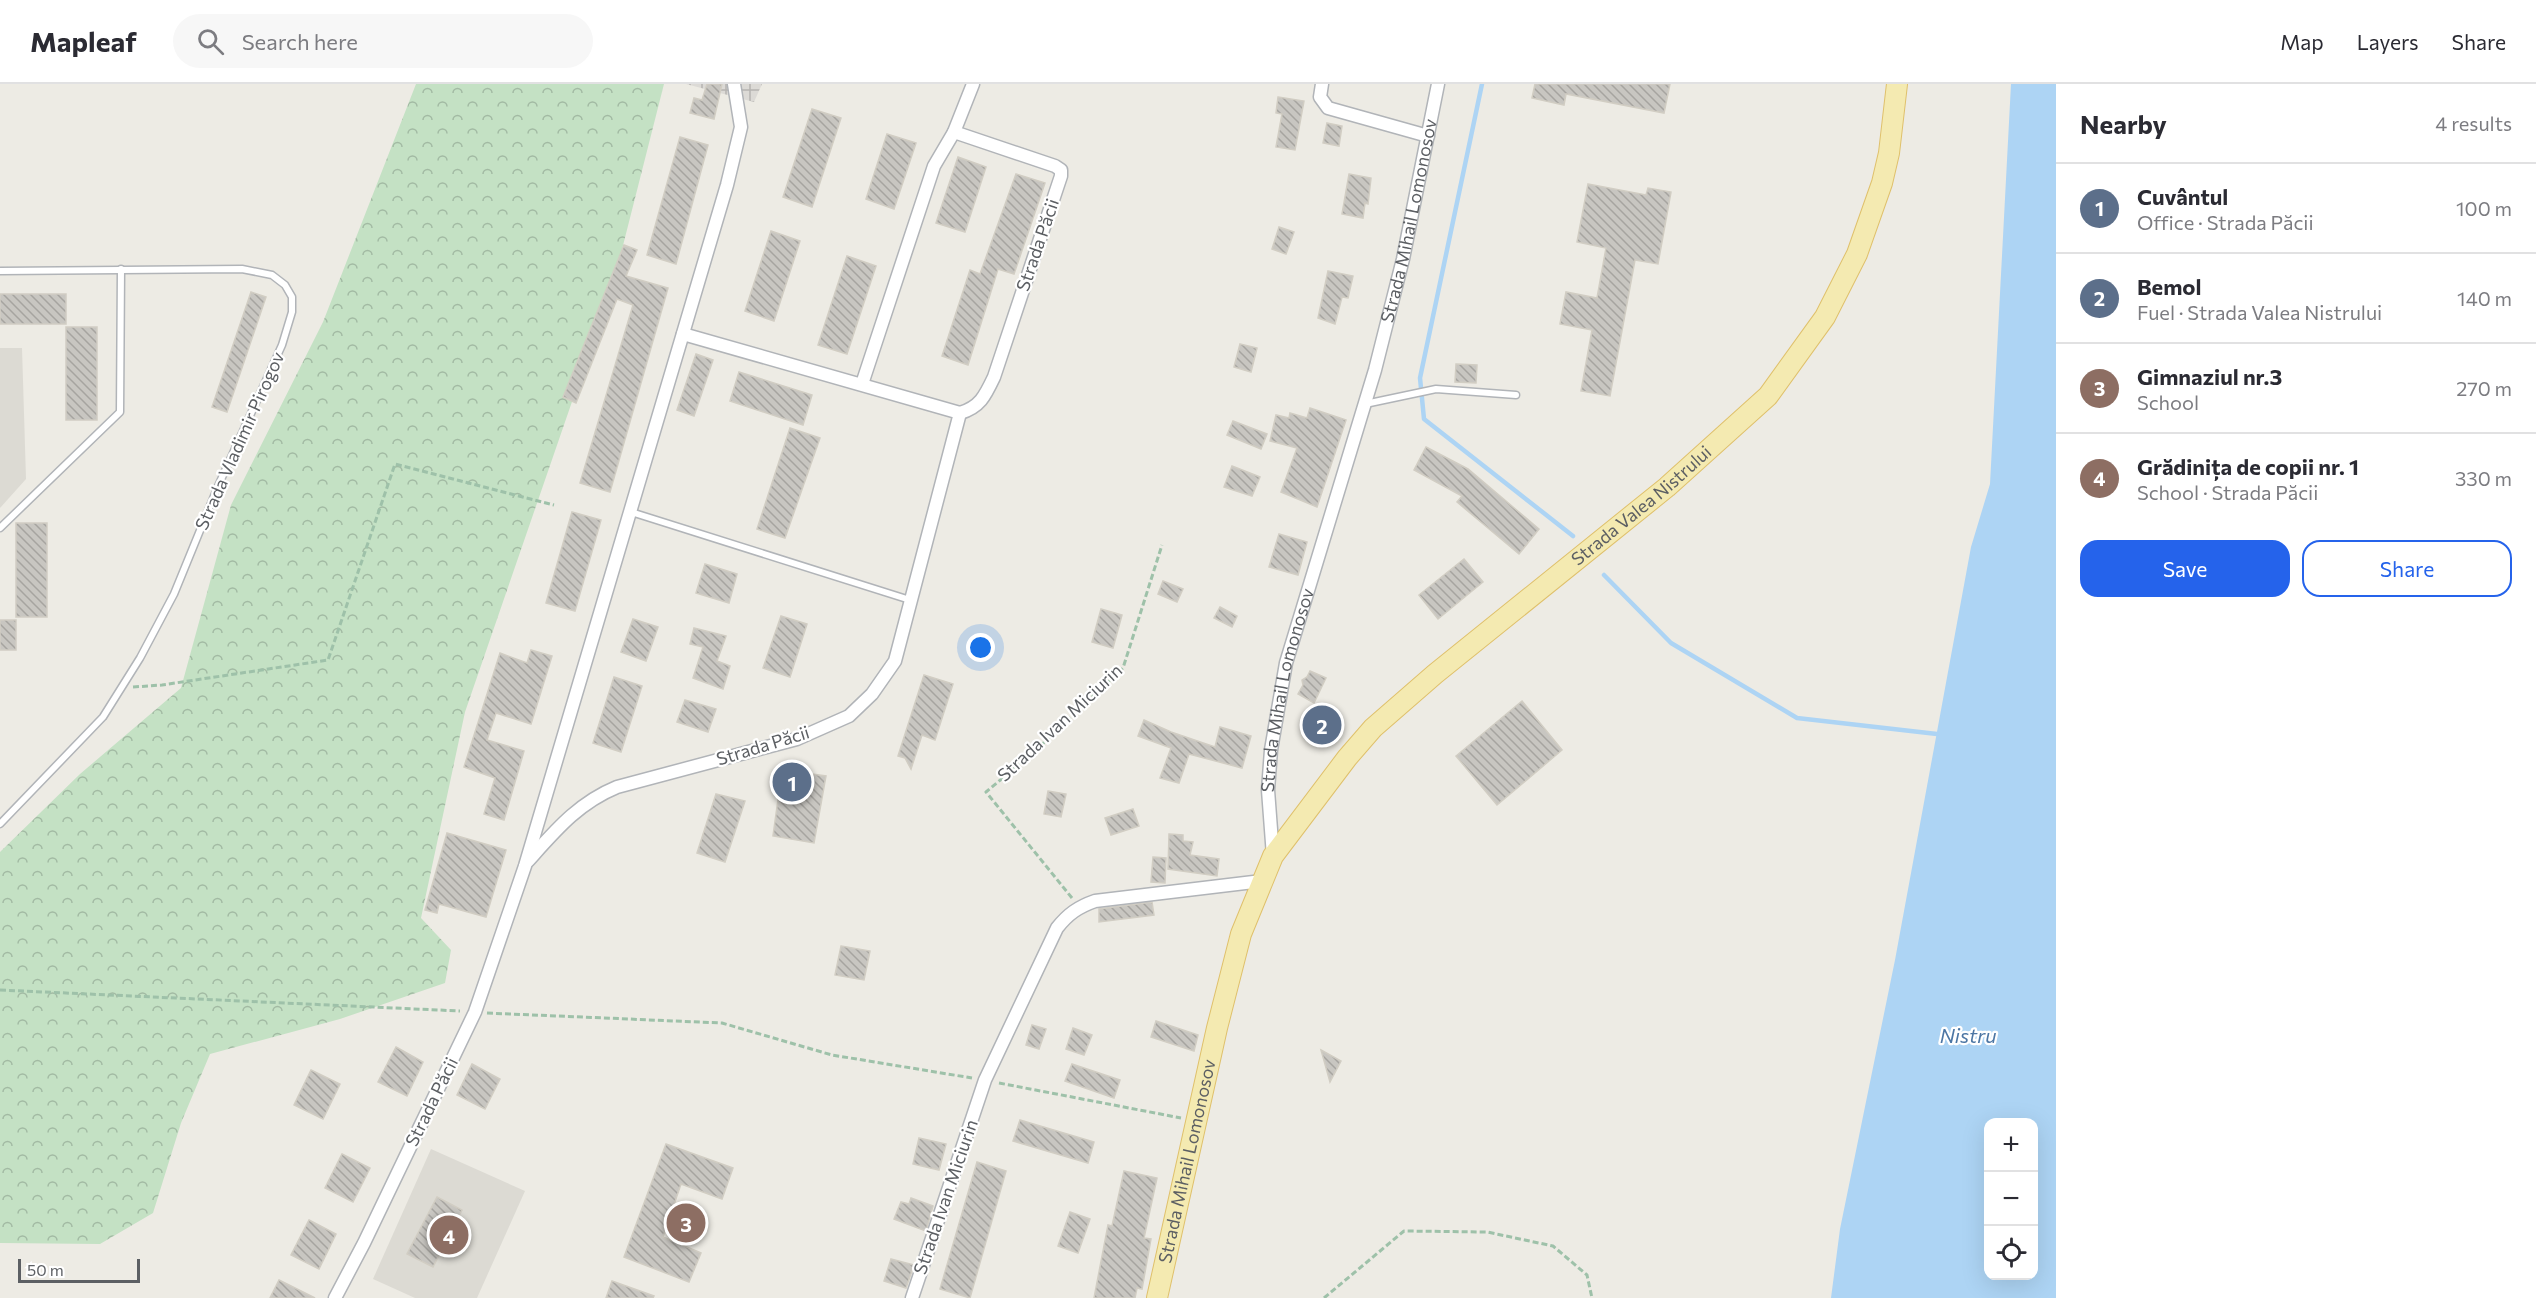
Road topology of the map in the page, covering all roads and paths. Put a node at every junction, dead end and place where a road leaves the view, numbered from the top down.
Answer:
1 (734, 84) edge
2 (973, 84) edge
3 (1322, 84) edge
4 (1438, 84) edge
5 (1897, 84) edge
6 (954, 132) junction
7 (1428, 136) junction
8 (121, 269) junction
9 (0, 271) edge
10 (683, 334) junction
11 (862, 384) junction
12 (1516, 395) dead end
13 (1364, 404) junction
14 (960, 413) junction
15 (554, 505) dead end
16 (630, 512) junction
17 (0, 528) edge
18 (1162, 545) dead end
19 (910, 600) junction
20 (122, 687) junction
21 (0, 824) edge
22 (1273, 856) junction
23 (525, 866) junction
24 (1262, 881) junction
25 (1078, 907) junction
26 (0, 990) edge
27 (475, 1012) junction
28 (986, 1080) junction
29 (1196, 1121) junction
30 (335, 1298) edge
31 (912, 1298) edge
32 (1157, 1298) edge
33 (1324, 1298) edge
34 (1592, 1298) edge

1 - 10 street, Strada Păcii
2 - 6 street
3 - 7 street
4 - 7 street, Strada Mihail Lomonosov
5 - 22 main road, Strada Valea Nistrului
6 - 11 street
6 - 14 street, Strada Păcii
7 - 13 street, Strada Mihail Lomonosov
8 - 9 lane, Strada Vladimir Pirogov
8 - 17 lane
8 - 20 lane, Strada Vladimir Pirogov
10 - 11 street
10 - 16 street, Strada Păcii
11 - 14 street
12 - 13 lane
13 - 22 street, Strada Mihail Lomonosov
14 - 19 street, Strada Păcii
15 - 20 path
16 - 19 lane
16 - 23 street, Strada Păcii
18 - 25 path, Strada Ivan Miciurin
19 - 23 street, Strada Păcii
20 - 21 lane, Strada Vladimir Pirogov
22 - 24 main road, Strada Mihail Lomonosov
23 - 27 street, Strada Păcii
24 - 25 street
24 - 29 main road, Strada Mihail Lomonosov
25 - 28 street, Strada Ivan Miciurin
26 - 27 path
27 - 28 path
27 - 30 street, Strada Păcii
28 - 29 path
28 - 31 street, Strada Ivan Miciurin
29 - 32 main road, Strada Mihail Lomonosov
33 - 34 path

